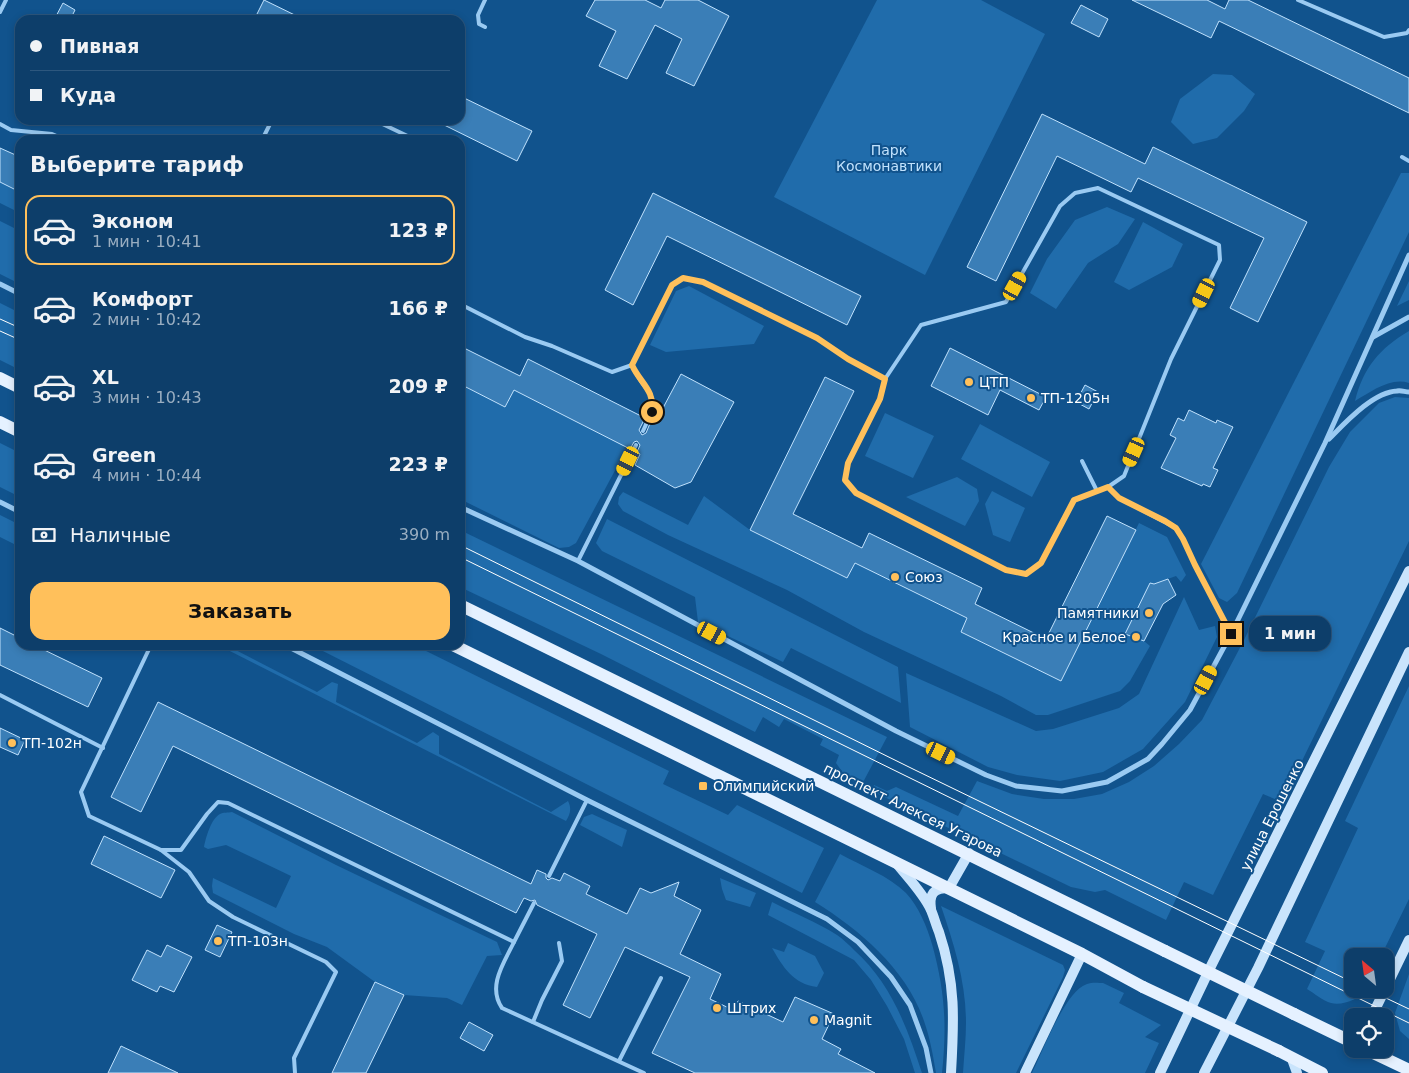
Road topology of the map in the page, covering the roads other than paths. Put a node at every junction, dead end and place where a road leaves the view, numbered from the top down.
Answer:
1 (6, 0) edge
2 (485, 0) edge
3 (1298, 0) edge
4 (0, 12) edge
5 (485, 27) dead end
6 (1409, 30) edge
7 (0, 124) edge
8 (384, 125) edge
9 (54, 135) edge
10 (406, 135) edge
11 (1402, 157) dead end
12 (1409, 161) edge
13 (1409, 255) edge
14 (0, 284) edge
15 (15, 292) edge
16 (465, 306) edge
17 (1409, 317) edge
18 (1373, 338) junction
19 (632, 365) junction
20 (0, 378) edge
21 (885, 379) junction
22 (15, 386) edge
23 (1409, 392) edge
24 (0, 422) edge
25 (15, 430) edge
26 (642, 431) dead end
27 (1325, 443) junction
28 (636, 445) dead end
29 (1082, 461) dead end
30 (1108, 487) junction
31 (1097, 491) junction
32 (0, 502) edge
33 (15, 510) edge
34 (465, 510) edge
35 (578, 562) junction
36 (1409, 570) edge
37 (465, 607) edge
38 (1231, 634) junction
39 (149, 650) edge
40 (295, 650) edge
41 (463, 650) edge
42 (1409, 652) edge
43 (0, 695) edge
44 (102, 748) junction
45 (586, 800) junction
46 (160, 850) junction
47 (969, 853) junction
48 (894, 862) junction
49 (549, 876) dead end
50 (949, 888) junction
51 (534, 903) dead end
52 (931, 911) junction
53 (1409, 940) edge
54 (514, 942) junction
55 (559, 944) dead end
56 (1082, 954) junction
57 (661, 978) dead end
58 (1376, 1008) edge
59 (533, 1022) junction
60 (1344, 1038) edge
61 (1384, 1058) edge
62 (1292, 1059) junction
63 (619, 1061) junction
64 (1409, 1070) edge
65 (295, 1073) edge
66 (644, 1073) edge
67 (931, 1073) edge
68 (951, 1073) edge
69 (1025, 1073) edge
70 (1160, 1073) edge
71 (1204, 1073) edge
72 (1297, 1073) edge
73 (1322, 1073) edge

1 - 4 lane
2 - 5 lane
3 - 6 lane
7 - 9 lane
8 - 10 lane
11 - 12 lane
13 - 18 street
14 - 15 street
16 - 19 lane
17 - 18 street
18 - 27 street
19 - 21 lane
19 - 26 lane
20 - 22 main road
21 - 30 lane
21 - 31 lane
23 - 27 street
24 - 25 main road
27 - 38 street
28 - 35 lane
29 - 31 lane
30 - 31 lane
30 - 38 lane
32 - 33 street
34 - 35 street
35 - 38 street
36 - 70 main road, улица Ерошенко
37 - 47 main road, проспект Алексея Угарова
39 - 44 lane
40 - 45 street
41 - 48 main road
42 - 71 main road
43 - 44 lane
44 - 46 lane
45 - 49 lane
45 - 67 street
46 - 54 lane
46 - 65 lane
47 - 50 main road
47 - 60 main road, проспект Алексея Угарова, bridge
48 - 50 main road
48 - 52 main road
50 - 52 main road
50 - 56 main road
51 - 54 lane
52 - 68 main road
53 - 58 main road
54 - 59 lane
55 - 59 lane
56 - 62 main road, bridge
56 - 69 main road
57 - 63 lane
59 - 63 lane
61 - 64 main road
62 - 72 main road
62 - 73 main road
63 - 66 lane

